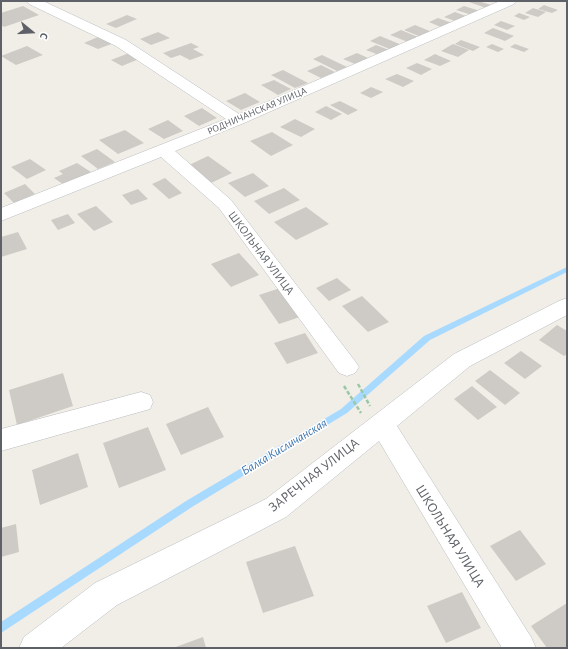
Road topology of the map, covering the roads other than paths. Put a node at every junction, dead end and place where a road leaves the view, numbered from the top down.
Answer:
1 (33, 1) edge
2 (510, 1) edge
3 (238, 120) junction
4 (163, 150) junction
5 (1, 216) edge
6 (567, 306) edge
7 (346, 365) road end
8 (141, 402) dead end
9 (380, 424) junction
10 (1, 440) edge
11 (35, 648) edge
12 (520, 648) edge

1 - 3 street
2 - 3 street, РОДНИЧАНСКАЯ УЛИЦА
3 - 4 street, РОДНИЧАНСКАЯ УЛИЦА
4 - 5 street, РОДНИЧАНСКАЯ УЛИЦА
4 - 7 street, ШКОЛЬНАЯ УЛИЦА
6 - 9 street, ЗАРЕЧНАЯ УЛИЦА
8 - 10 street
9 - 11 street, ЗАРЕЧНАЯ УЛИЦА
9 - 12 street, ШКОЛЬНАЯ УЛИЦА

